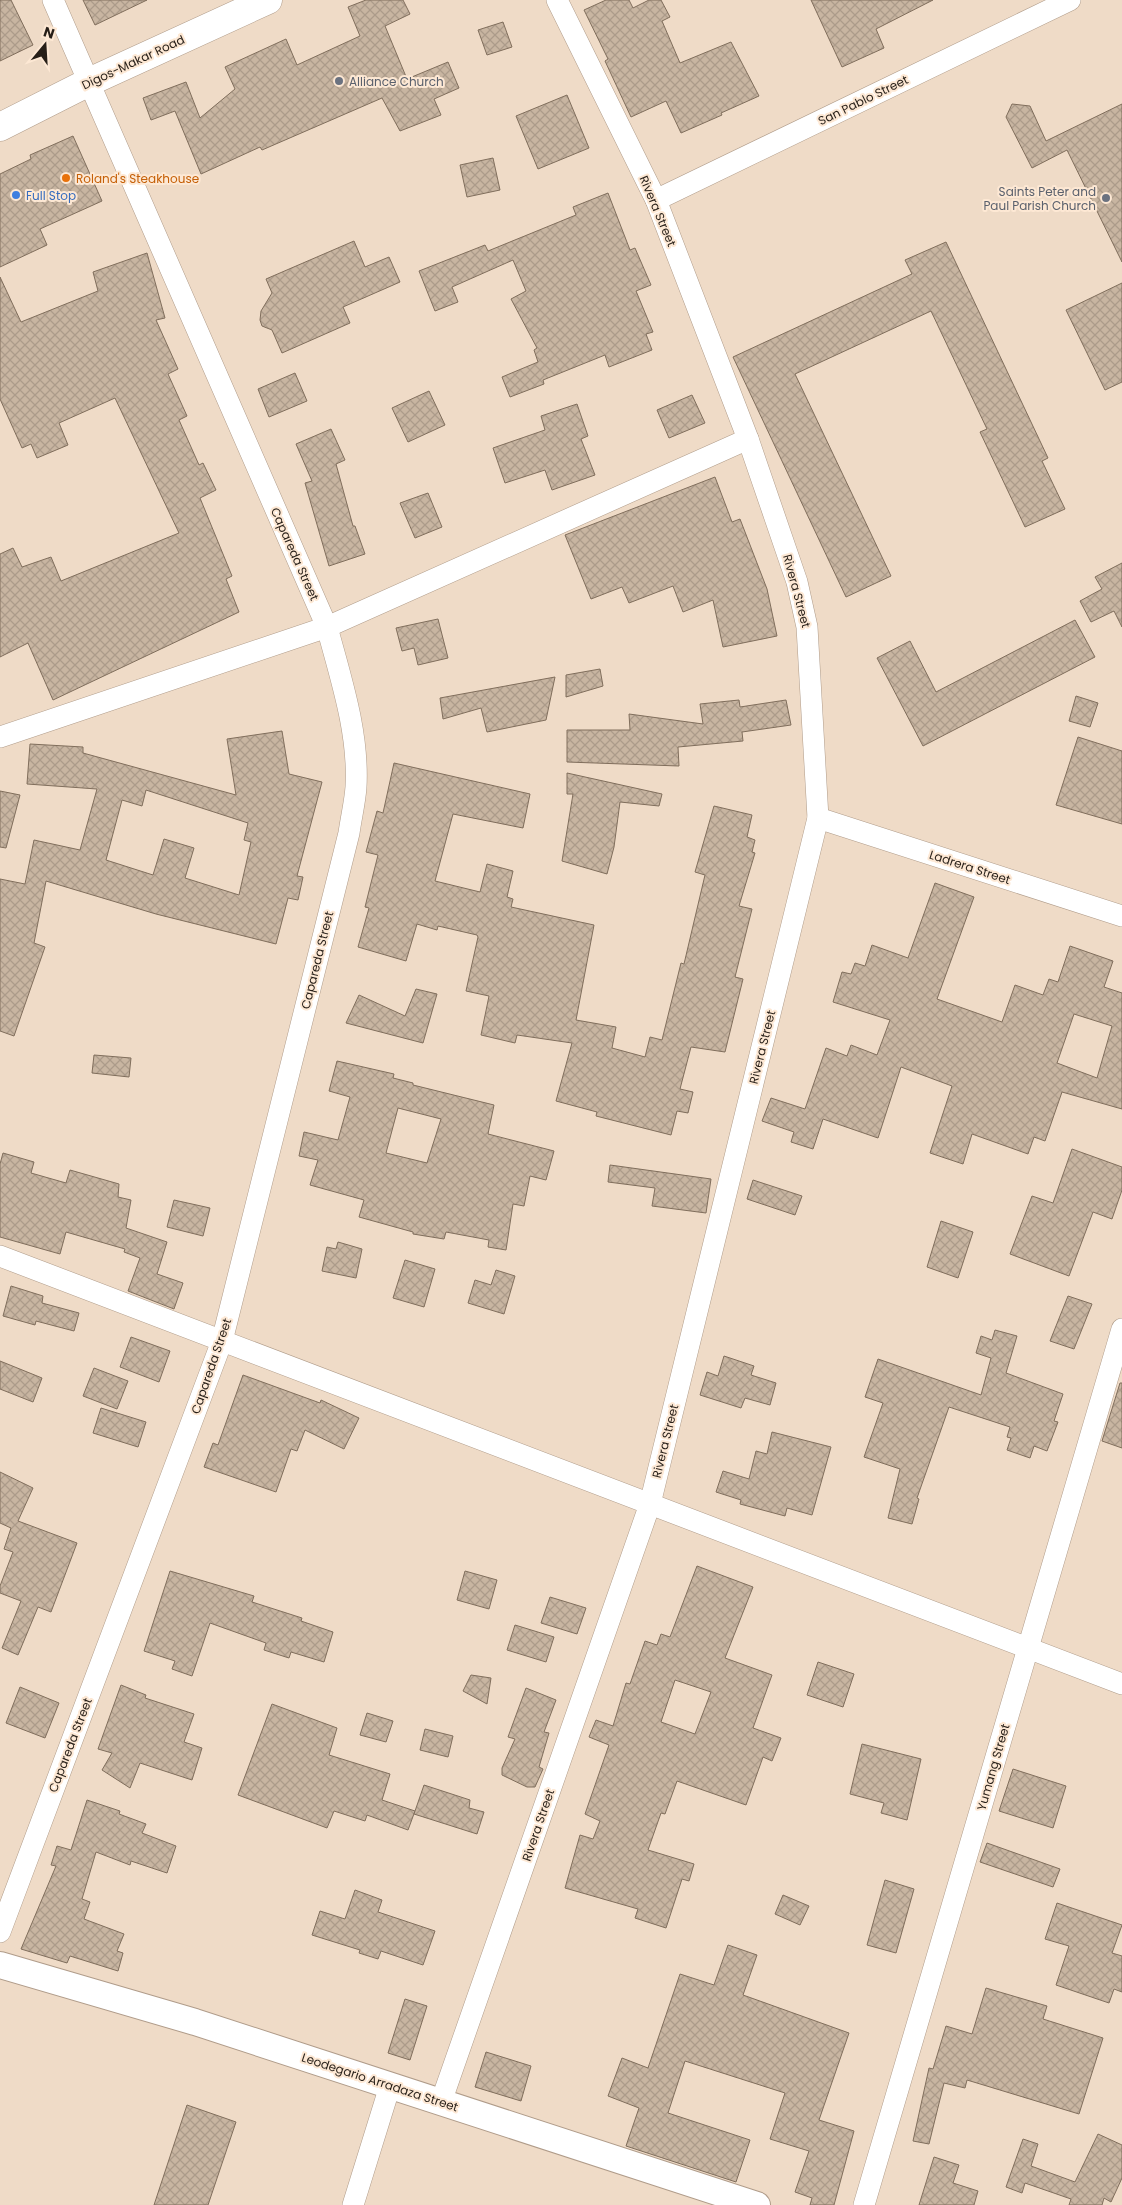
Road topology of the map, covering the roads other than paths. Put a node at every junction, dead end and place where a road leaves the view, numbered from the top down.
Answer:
1 (52, 0) edge
2 (268, 0) edge
3 (557, 0) edge
4 (1057, 3) edge
5 (89, 82) junction
6 (0, 127) edge
7 (656, 200) junction
8 (748, 439) junction
9 (327, 628) junction
10 (0, 737) edge
11 (818, 818) junction
12 (1122, 916) edge
13 (0, 1256) edge
14 (1122, 1329) edge
15 (222, 1341) junction
16 (650, 1504) junction
17 (1028, 1648) junction
18 (1122, 1684) edge
19 (0, 1932) edge
20 (0, 1965) edge
21 (390, 2086) junction
22 (441, 2102) junction
23 (353, 2205) edge
24 (758, 2205) edge
25 (864, 2205) edge

1 - 5 street, Capareda Street
2 - 5 main road, Digos-Makar Road
3 - 7 street, Rivera Street
4 - 7 street, San Pablo Street
5 - 6 main road, Digos-Makar Road
5 - 9 street, Capareda Street
7 - 8 street, Rivera Street
8 - 9 street
8 - 11 street, Rivera Street
9 - 10 street
9 - 15 street, Capareda Street
11 - 12 street, Ladrera Street
11 - 16 street, Rivera Street
13 - 15 street
14 - 17 street, Yumang Street
15 - 16 street
15 - 19 street, Capareda Street
16 - 17 street
16 - 22 street, Rivera Street
17 - 18 street
17 - 25 street, Yumang Street
20 - 21 street, Leodegario Arradaza Street
21 - 22 street, Leodegario Arradaza Street
21 - 23 street
22 - 24 street, Leodegario Arradaza Street

